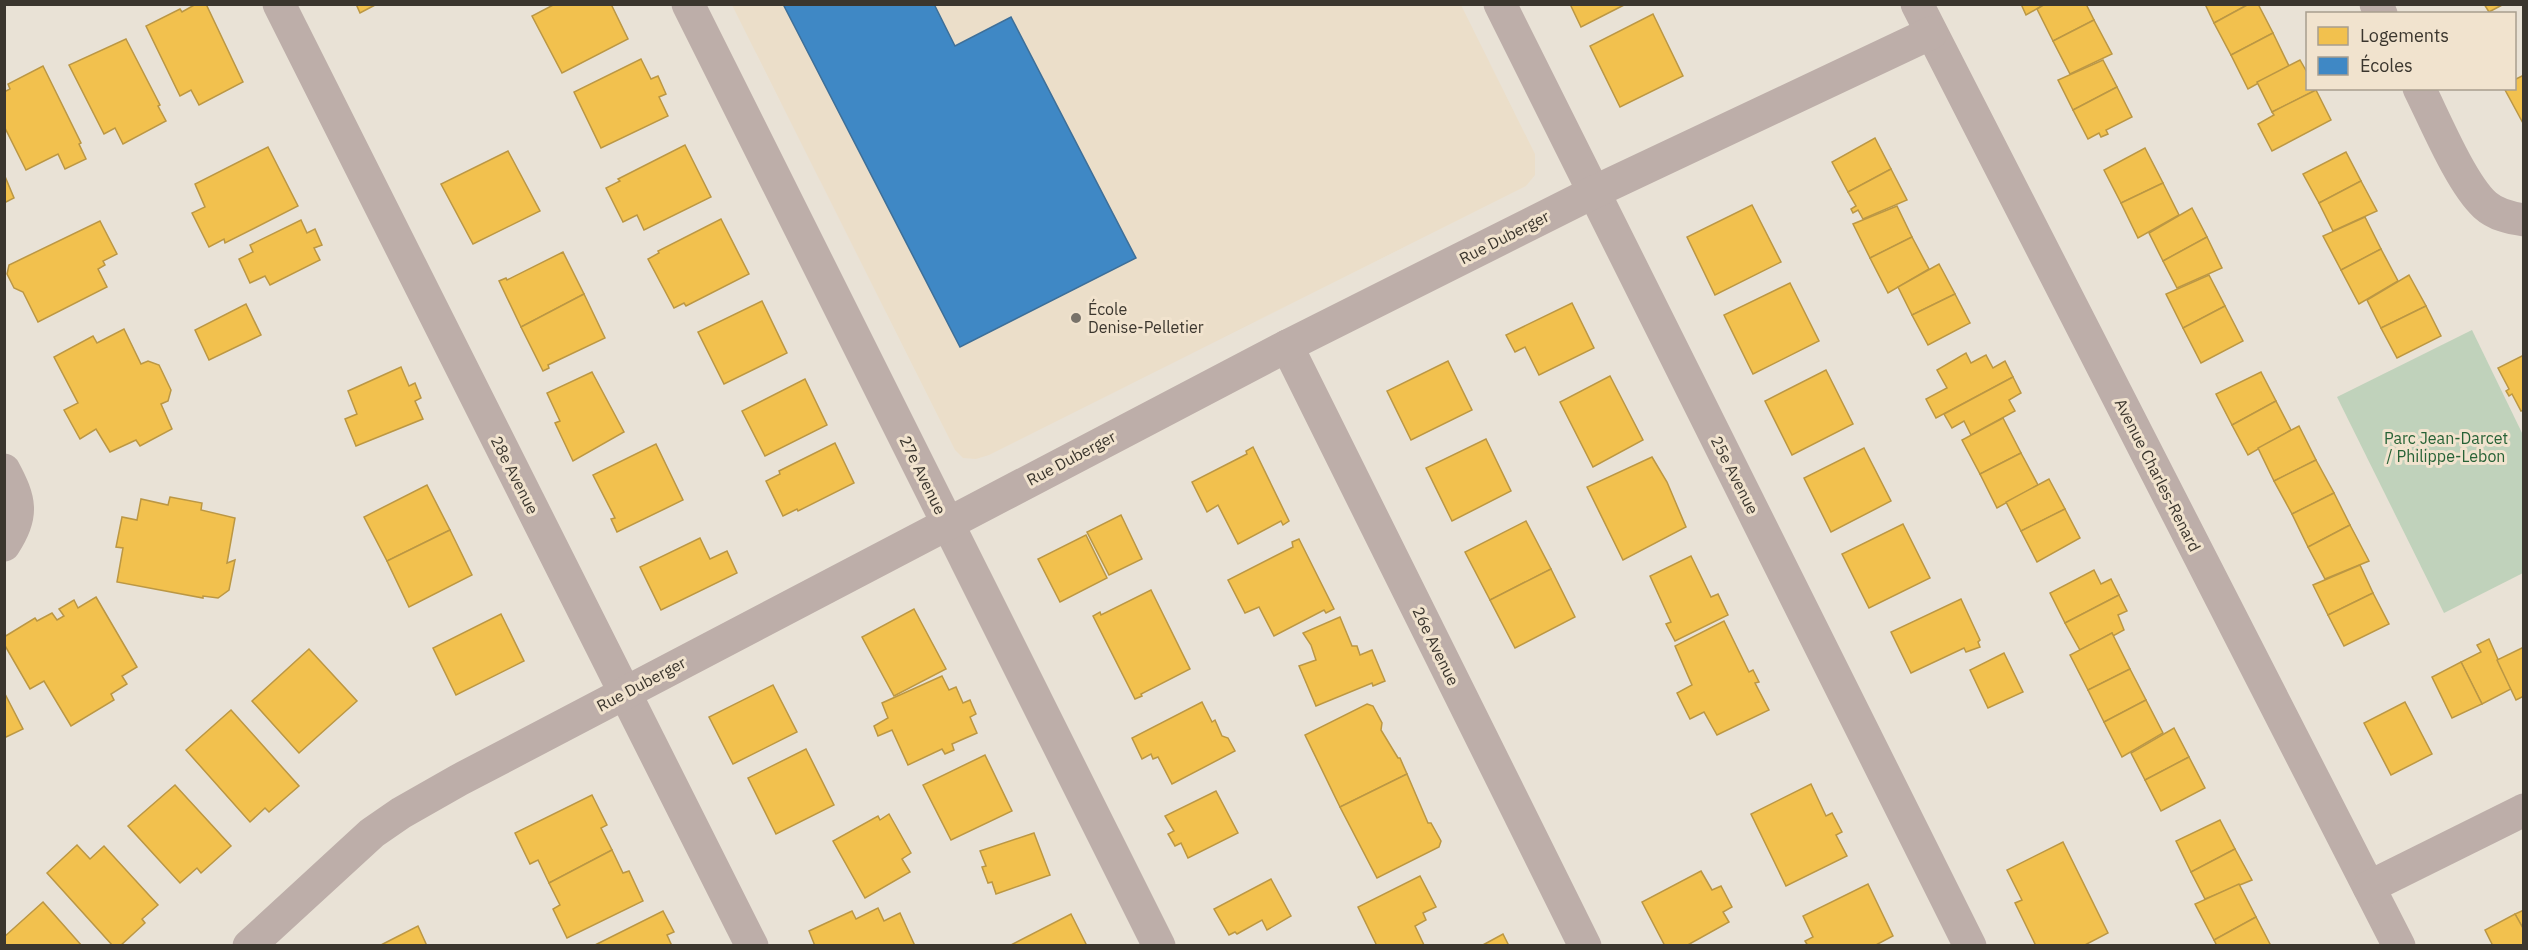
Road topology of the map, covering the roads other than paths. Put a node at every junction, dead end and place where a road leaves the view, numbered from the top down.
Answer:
1 (279, 4) edge
2 (688, 4) edge
3 (1500, 4) edge
4 (1924, 19) edge
5 (2420, 90) edge
6 (1594, 192) junction
7 (2523, 220) edge
8 (1287, 346) junction
9 (4, 470) edge
10 (947, 523) junction
11 (4, 545) edge
12 (624, 693) junction
13 (2523, 810) edge
14 (2369, 887) junction
15 (249, 945) edge
16 (752, 945) edge
17 (1159, 945) edge
18 (1585, 945) edge
19 (1970, 945) edge
20 (2399, 945) edge

1 - 12 street, 28e Avenue
2 - 10 street, 27e Avenue
3 - 6 street, 25e Avenue
4 - 6 street, Rue Duberger
4 - 14 street, Avenue Charles-Renard
5 - 7 street
6 - 8 street, Rue Duberger
6 - 19 street, 25e Avenue
8 - 10 street, Rue Duberger
8 - 18 street, 26e Avenue
9 - 11 street
10 - 12 street, Rue Duberger
10 - 17 street, 27e Avenue
12 - 15 street, Rue Duberger
12 - 16 street, 28e Avenue
13 - 14 street
14 - 20 street, Avenue Charles-Renard

